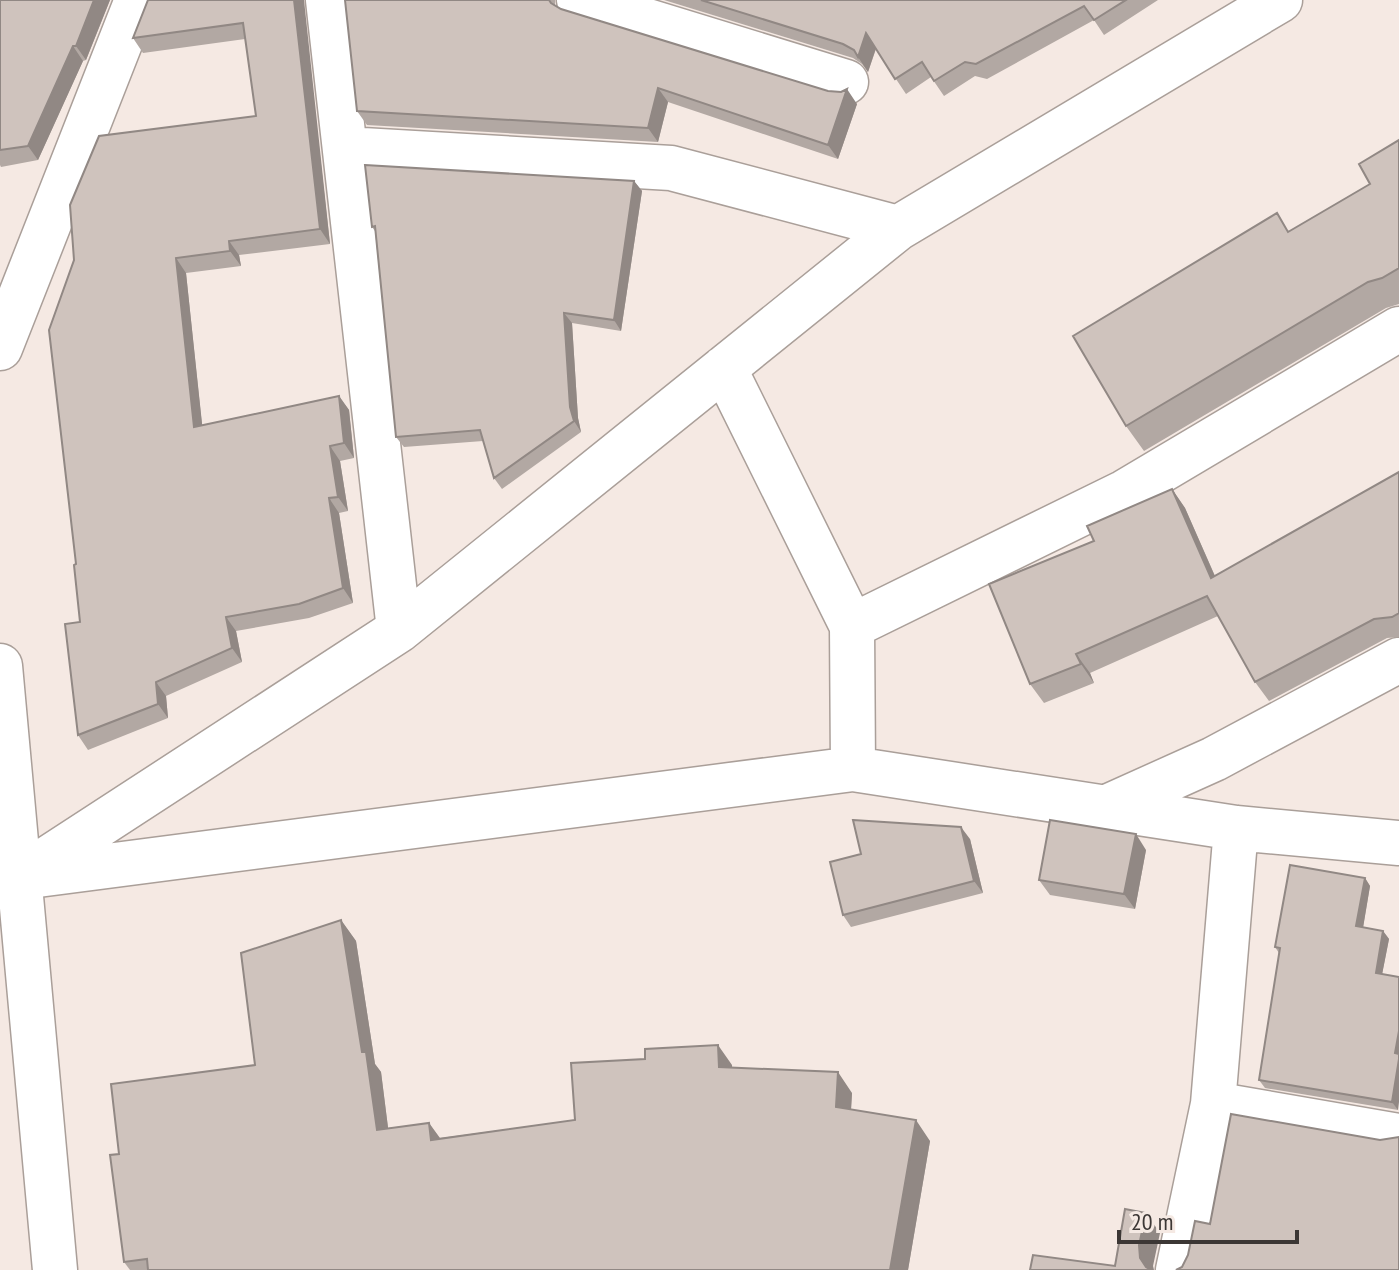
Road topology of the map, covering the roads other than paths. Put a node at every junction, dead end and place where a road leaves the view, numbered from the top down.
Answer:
1 (137, 0) edge
2 (328, 0) edge
3 (579, 0) edge
4 (1280, 0) edge
5 (672, 13) edge
6 (846, 82) dead end
7 (345, 149) junction
8 (898, 228) junction
9 (1399, 329) edge
10 (0, 348) edge
11 (724, 368) junction
12 (852, 626) junction
13 (399, 630) junction
14 (1399, 660) edge
15 (0, 666) edge
16 (853, 769) junction
17 (1105, 808) junction
18 (1236, 828) junction
19 (1399, 843) edge
20 (9, 880) edge
21 (1213, 1104) junction
22 (1399, 1136) edge
23 (55, 1270) edge
24 (1178, 1270) edge

1 - 10 street
2 - 7 street
3 - 5 street
4 - 8 street
5 - 6 street
7 - 8 street
7 - 13 street
8 - 11 street
9 - 12 street
11 - 12 street
11 - 13 street
12 - 16 street
13 - 20 street
14 - 17 street
15 - 20 street
16 - 17 street
16 - 20 street
17 - 18 street
18 - 19 street
18 - 21 street
20 - 23 street
21 - 22 street
21 - 24 street

